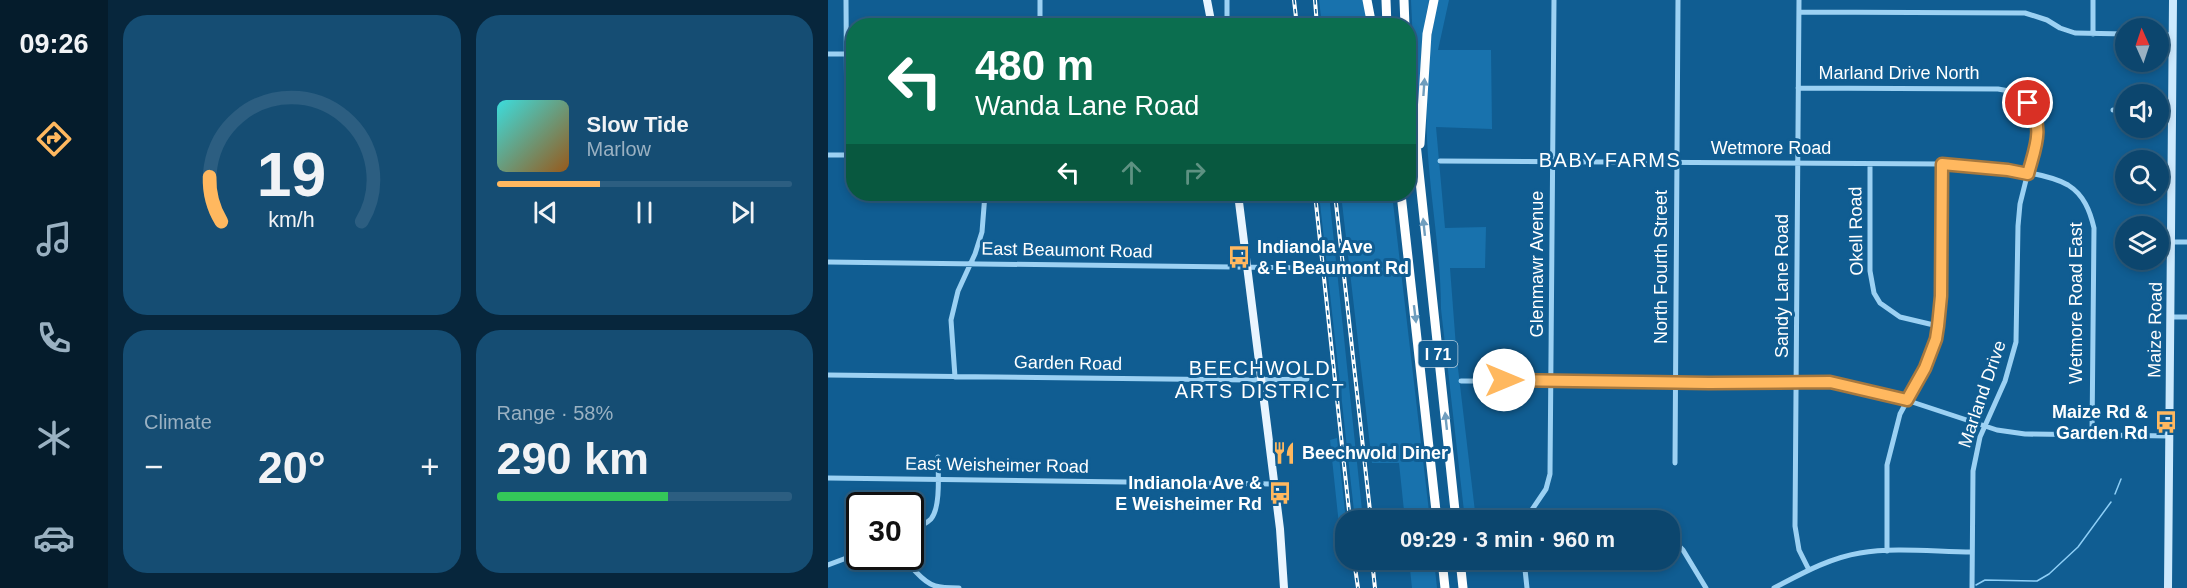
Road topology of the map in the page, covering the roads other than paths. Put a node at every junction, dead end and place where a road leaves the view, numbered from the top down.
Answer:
1 (846, 0) edge
2 (1040, 0) edge
3 (1207, 0) edge
4 (1227, 0) edge
5 (1367, 0) edge
6 (1386, 0) edge
7 (1404, 0) edge
8 (1434, 0) edge
9 (1554, 0) edge
10 (1678, 0) edge
11 (1799, 0) edge
12 (2093, 0) edge
13 (2173, 0) edge
14 (1799, 12) junction
15 (1040, 18) edge
16 (1210, 18) edge
17 (1227, 18) edge
18 (1370, 18) edge
19 (1387, 18) edge
20 (1405, 18) edge
21 (2093, 34) junction
22 (2115, 34) edge
23 (2172, 35) joint
24 (828, 54) edge
25 (846, 54) joint
26 (1798, 88) junction
27 (2172, 111) joint
28 (1416, 147) edge
29 (828, 155) edge
30 (846, 155) edge
31 (1440, 161) dead end
32 (1552, 162) junction
33 (1677, 164) junction
34 (1798, 164) junction
35 (1870, 164) junction
36 (1942, 164) junction
37 (2028, 174) junction
38 (1420, 187) junction
39 (984, 201) edge
40 (1239, 201) edge
41 (1402, 201) edge
42 (2171, 242) junction
43 (2187, 242) edge
44 (828, 262) edge
45 (970, 264) junction
46 (1246, 267) junction
47 (1305, 268) dead end
48 (2170, 317) junction
49 (2187, 317) edge
50 (1938, 326) junction
51 (828, 375) edge
52 (955, 377) junction
53 (1307, 379) dead end
54 (1260, 380) junction
55 (1461, 381) dead end
56 (1551, 381) junction
57 (1675, 382) junction
58 (1796, 382) junction
59 (1907, 400) junction
60 (1985, 426) junction
61 (2092, 435) junction
62 (2169, 436) junction
63 (938, 457) dead end
64 (1675, 463) dead end
65 (828, 478) edge
66 (938, 479) junction
67 (1273, 484) junction
68 (1436, 510) edge
69 (1455, 510) edge
70 (1532, 510) edge
71 (924, 522) edge
72 (1680, 547) edge
73 (1887, 551) junction
74 (1972, 552) junction
75 (846, 558) edge
76 (828, 565) edge
77 (914, 570) edge
78 (1443, 570) edge
79 (1461, 570) edge
80 (1525, 570) edge
81 (1809, 570) junction
82 (937, 588) edge
83 (959, 588) edge
84 (1284, 588) edge
85 (1445, 588) edge
86 (1464, 588) edge
87 (1527, 588) edge
88 (1706, 588) edge
89 (1774, 588) edge
90 (1972, 588) edge
91 (2168, 588) edge

1 - 25 street
2 - 15 street
3 - 16 main road
4 - 17 street
5 - 18 highway
6 - 19 highway
7 - 20 highway
38 -> 8 highway
9 - 32 street, Glenmawr Avenue
10 - 33 street, North Fourth Street
11 - 14 street, Sandy Lane Road
12 - 21 street
13 - 23 street, Maize Road
14 - 21 street
14 - 26 street, Sandy Lane Road
21 - 22 street
23 - 27 street, Maize Road
24 - 25 street
26 - 34 street, Sandy Lane Road
26 - 37 street, Marland Drive North
27 - 42 street, Maize Road
28 - 38 highway, I 71
29 - 30 street
31 - 32 street, Wetmore Road
32 - 33 street, Wetmore Road
32 - 56 street, Glenmawr Avenue
33 - 34 street, Wetmore Road
33 - 57 street, North Fourth Street
34 - 35 street, Wetmore Road
34 - 58 street, Sandy Lane Road
35 - 36 street, Wetmore Road
35 - 50 street, Okell Road
36 - 37 street, Wetmore Road
36 - 50 street
37 - 60 street, Marland Drive
37 - 61 street, Wetmore Road East
69 -> 38 highway, I 71
39 - 45 street
40 - 46 main road
41 -> 68 highway, I 71
42 - 43 street
42 - 48 street, Maize Road
44 - 45 street, East Beaumont Road
45 - 46 street, East Beaumont Road
45 - 52 street
46 - 47 street, East Beaumont Road
46 - 54 main road
48 - 49 street
48 - 62 street, Maize Road
50 - 59 street
51 - 52 street, Garden Road
52 - 54 street, Garden Road
53 - 54 street, Garden Road
54 - 67 main road
55 - 56 street
56 - 57 street
56 - 70 street, Glenmawr Avenue
57 - 58 street
57 - 64 street, North Fourth Street
58 - 59 street
58 - 81 street, Sandy Lane Road
59 - 60 street
59 - 73 street
60 - 61 street
60 - 74 street, Marland Drive
61 - 62 street
62 - 91 street, Maize Road
63 - 66 street
65 - 66 street, East Weisheimer Road
66 - 67 street, East Weisheimer Road
66 - 71 street
67 - 84 main road
72 - 88 street
73 - 74 street
73 - 81 street
74 - 90 street, Marland Drive
75 - 76 street
77 - 82 street
78 - 85 highway
79 - 86 highway
80 - 87 street
81 - 89 street
82 - 83 street

